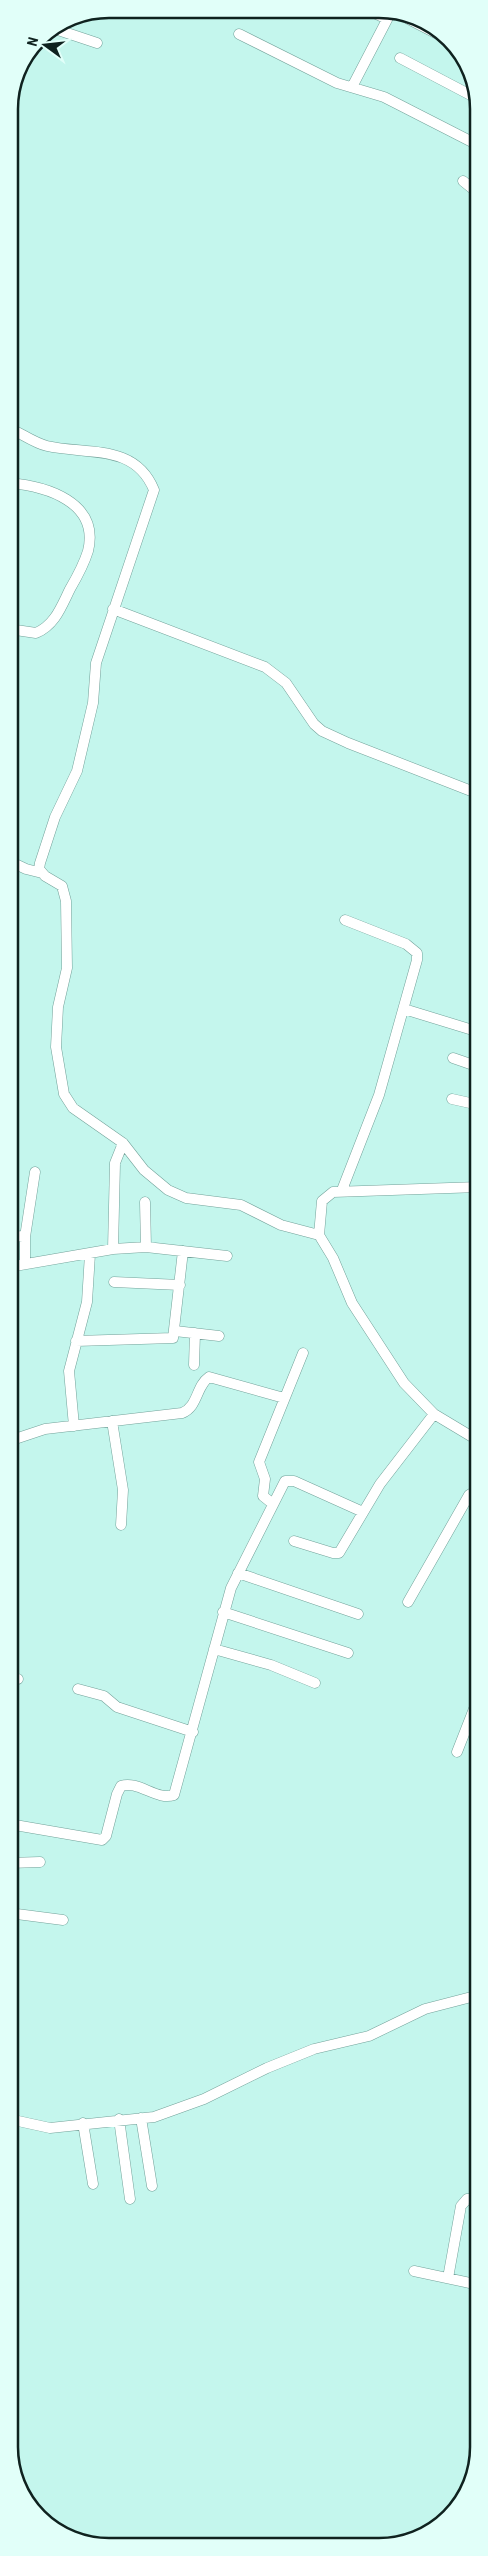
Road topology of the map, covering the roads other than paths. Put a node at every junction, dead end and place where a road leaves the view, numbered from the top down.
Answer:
1 (389, 18) edge
2 (61, 31) edge
3 (239, 34) dead end
4 (97, 43) dead end
5 (400, 58) dead end
6 (352, 87) junction
7 (470, 95) edge
8 (470, 141) edge
9 (463, 181) dead end
10 (470, 187) edge
11 (18, 432) edge
12 (18, 485) edge
13 (113, 608) junction
14 (18, 630) edge
15 (470, 790) edge
16 (18, 865) edge
17 (43, 874) junction
18 (345, 920) dead end
19 (404, 1009) junction
20 (470, 1029) edge
21 (453, 1058) dead end
22 (470, 1064) edge
23 (452, 1100) dead end
24 (470, 1103) edge
25 (119, 1150) junction
26 (35, 1172) dead end
27 (470, 1187) edge
28 (342, 1190) junction
29 (145, 1202) dead end
30 (319, 1235) junction
31 (18, 1236) edge
32 (25, 1236) junction
33 (146, 1247) junction
34 (113, 1249) junction
35 (184, 1251) junction
36 (90, 1254) junction
37 (227, 1256) dead end
38 (25, 1264) junction
39 (18, 1265) edge
40 (114, 1282) dead end
41 (180, 1285) junction
42 (175, 1331) junction
43 (196, 1333) junction
44 (219, 1336) dead end
45 (76, 1341) junction
46 (303, 1353) dead end
47 (194, 1365) dead end
48 (284, 1398) junction
49 (434, 1414) junction
50 (112, 1421) junction
51 (74, 1426) junction
52 (470, 1436) edge
53 (18, 1437) edge
54 (470, 1494) edge
55 (273, 1504) junction
56 (363, 1512) junction
57 (121, 1525) dead end
58 (294, 1541) dead end
59 (238, 1573) junction
60 (408, 1602) dead end
61 (223, 1612) junction
62 (358, 1614) dead end
63 (214, 1649) junction
64 (348, 1653) dead end
65 (315, 1683) dead end
66 (78, 1689) dead end
67 (470, 1720) edge
68 (467, 1728) junction
69 (470, 1729) edge
70 (193, 1732) junction
71 (457, 1752) dead end
72 (18, 1826) edge
73 (40, 1862) dead end
74 (18, 1863) edge
75 (18, 1914) edge
76 (63, 1920) dead end
77 (470, 1997) edge
78 (141, 2118) junction
79 (119, 2119) junction
80 (18, 2121) edge
81 (83, 2123) junction
82 (93, 2184) dead end
83 (152, 2186) dead end
84 (130, 2199) dead end
85 (470, 2199) edge
86 (414, 2271) dead end
87 (448, 2278) junction
88 (470, 2283) edge

1 - 6 street
2 - 4 street
3 - 6 street
5 - 7 street
6 - 8 street
9 - 10 street
11 - 13 street
12 - 14 street
13 - 15 street
13 - 17 street
16 - 17 street
17 - 25 street
18 - 19 street
19 - 20 street
19 - 28 street
21 - 22 street
23 - 24 street
25 - 30 street
25 - 34 street
26 - 32 street
27 - 28 street
28 - 30 street
29 - 33 street
30 - 49 street
31 - 32 street
32 - 38 street
33 - 34 street
33 - 35 street
34 - 36 street
35 - 37 street
35 - 41 street
36 - 38 street
36 - 45 street
38 - 39 street
40 - 41 street
41 - 42 street
42 - 43 street
42 - 45 street
43 - 44 street
43 - 47 street
45 - 51 street
46 - 48 street
48 - 50 street
48 - 55 street
49 - 52 street
49 - 56 street
50 - 51 street
50 - 57 street
51 - 53 street
54 - 60 street
55 - 56 street
55 - 59 street
56 - 58 street
59 - 61 street
59 - 62 street
61 - 63 street
61 - 64 street
63 - 65 street
63 - 70 street
66 - 70 street
67 - 68 street
68 - 69 street
68 - 71 street
70 - 72 street
73 - 74 street
75 - 76 street
77 - 78 street
78 - 79 street
78 - 83 street
79 - 81 street
79 - 84 street
80 - 81 street
81 - 82 street
85 - 87 street
86 - 87 street
87 - 88 street

